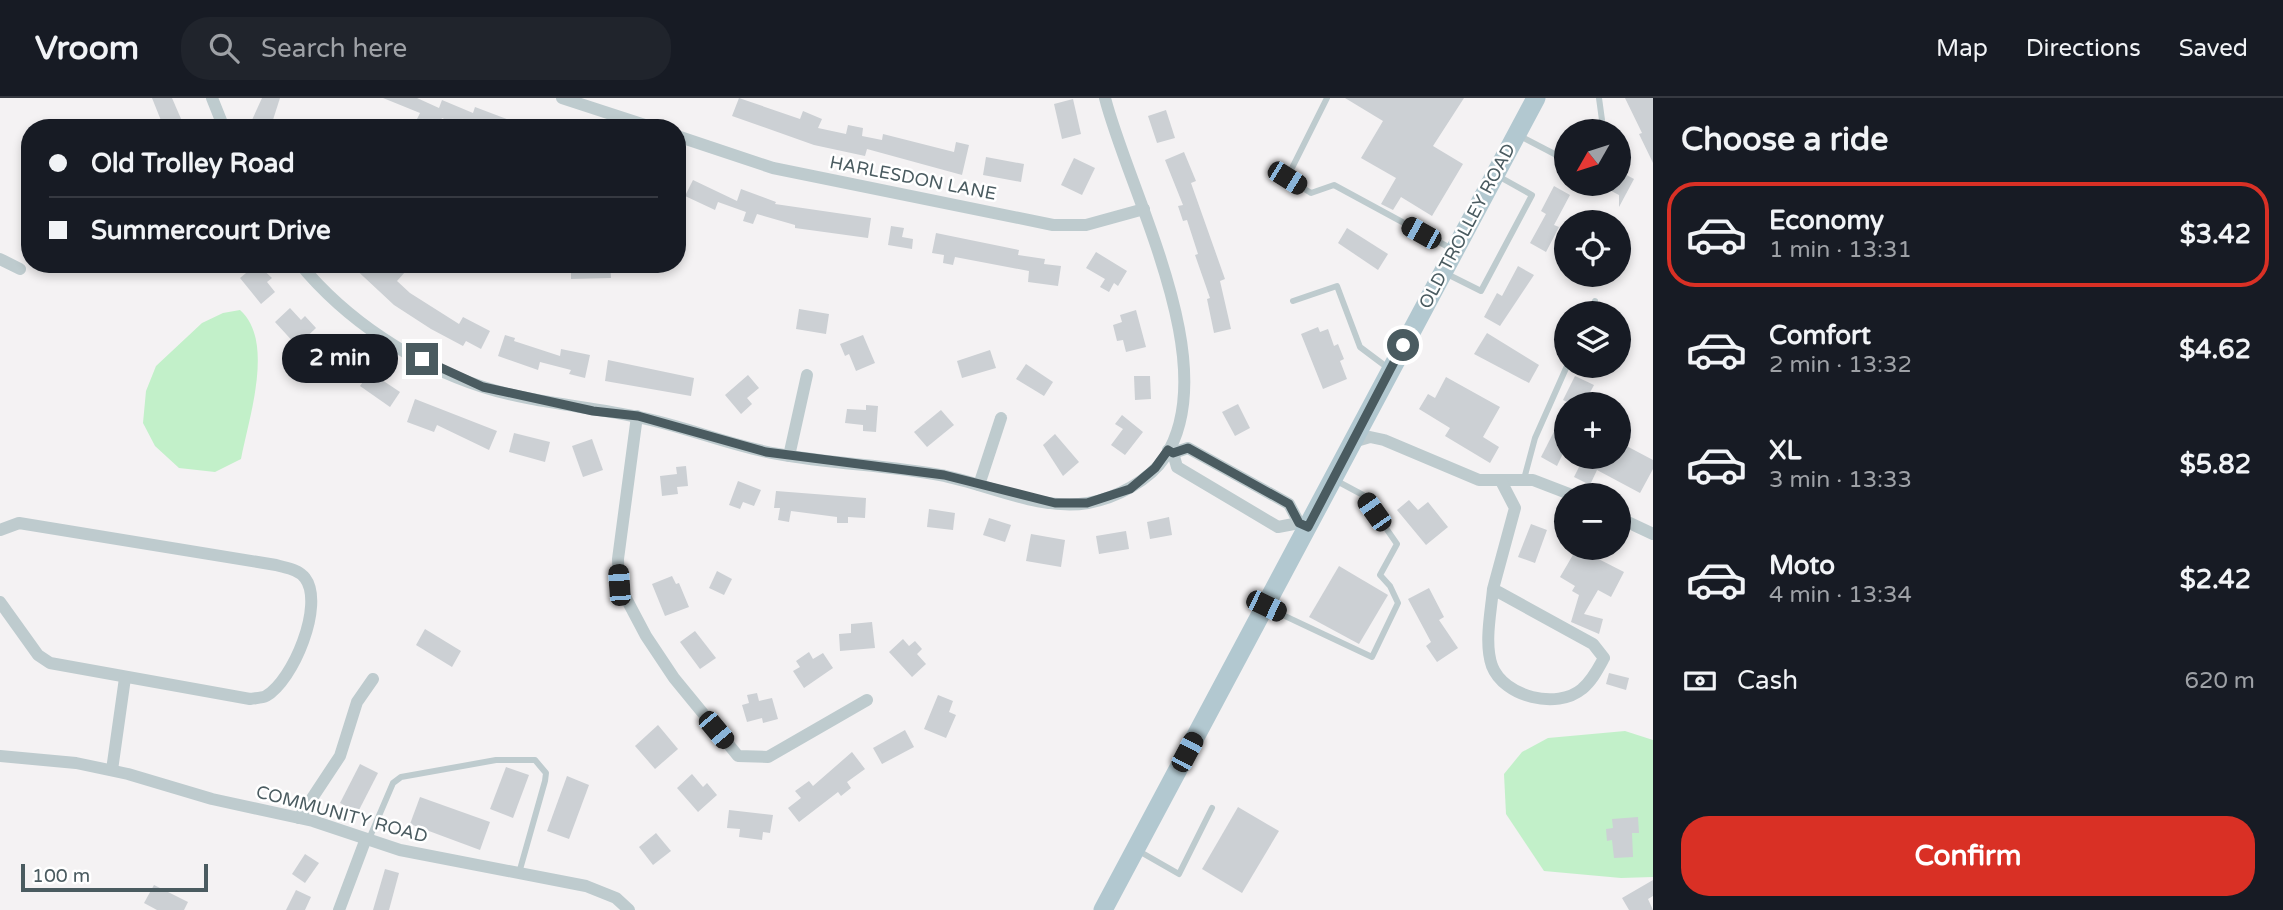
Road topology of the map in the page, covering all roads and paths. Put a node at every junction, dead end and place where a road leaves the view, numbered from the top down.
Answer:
1 (212, 98) edge
2 (562, 98) edge
3 (1105, 98) edge
4 (1327, 98) edge
5 (1536, 98) edge
6 (1599, 98) edge
7 (220, 119) edge
8 (608, 119) edge
9 (1602, 119) edge
10 (1516, 134) junction
11 (686, 139) edge
12 (1554, 154) edge
13 (1493, 174) junction
14 (1144, 209) junction
15 (1454, 250) junction
16 (0, 259) edge
17 (20, 269) dead end
18 (1443, 272) junction
19 (307, 273) edge
20 (1293, 301) dead end
21 (1390, 369) junction
22 (807, 375) dead end
23 (1562, 378) edge
24 (638, 416) junction
25 (1001, 418) dead end
26 (1353, 442) junction
27 (1171, 451) junction
28 (789, 456) junction
29 (1334, 479) junction
30 (1524, 479) junction
31 (1501, 481) junction
32 (979, 485) junction
33 (1554, 487) edge
34 (1631, 523) edge
35 (1304, 525) junction
36 (0, 530) edge
37 (1653, 534) edge
38 (1493, 589) junction
39 (0, 602) edge
40 (1266, 606) junction
41 (125, 678) junction
42 (373, 679) dead end
43 (867, 700) dead end
44 (0, 757) edge
45 (111, 770) junction
46 (1212, 808) dead end
47 (299, 818) junction
48 (367, 841) junction
49 (1135, 849) junction
50 (519, 873) junction
51 (338, 910) edge
52 (629, 910) edge
53 (1103, 910) edge

1 - 7 street
2 - 8 street
3 - 14 street
4 - 15 lane
5 - 10 main road, OLD TROLLEY ROAD
6 - 9 lane
10 - 12 lane
10 - 13 main road, OLD TROLLEY ROAD
11 - 14 street, HARLESDON LANE
13 - 15 main road, OLD TROLLEY ROAD
13 - 18 lane
14 - 27 street
15 - 18 main road, OLD TROLLEY ROAD
16 - 17 street
18 - 21 main road, OLD TROLLEY ROAD
19 - 24 street
20 - 21 lane
21 - 26 main road, OLD TROLLEY ROAD
22 - 28 street
23 - 30 lane
24 - 28 street
24 - 43 street
25 - 32 street
26 - 29 main road, OLD TROLLEY ROAD
26 - 31 street
27 - 32 street
27 - 35 street
27 - 35 street
28 - 32 street
29 - 35 main road, OLD TROLLEY ROAD
29 - 40 lane
30 - 31 street
30 - 33 street
31 - 38 street
34 - 37 street
35 - 40 main road, OLD TROLLEY ROAD
36 - 41 street
38 - 38 street
39 - 41 street
40 - 49 main road, OLD TROLLEY ROAD
41 - 45 street
42 - 47 street
44 - 45 street, COMMUNITY ROAD
45 - 47 street, COMMUNITY ROAD
46 - 49 lane
47 - 48 street, COMMUNITY ROAD
48 - 50 street, COMMUNITY ROAD
48 - 50 lane
48 - 51 street
49 - 53 main road, OLD TROLLEY ROAD
50 - 52 street, COMMUNITY ROAD

